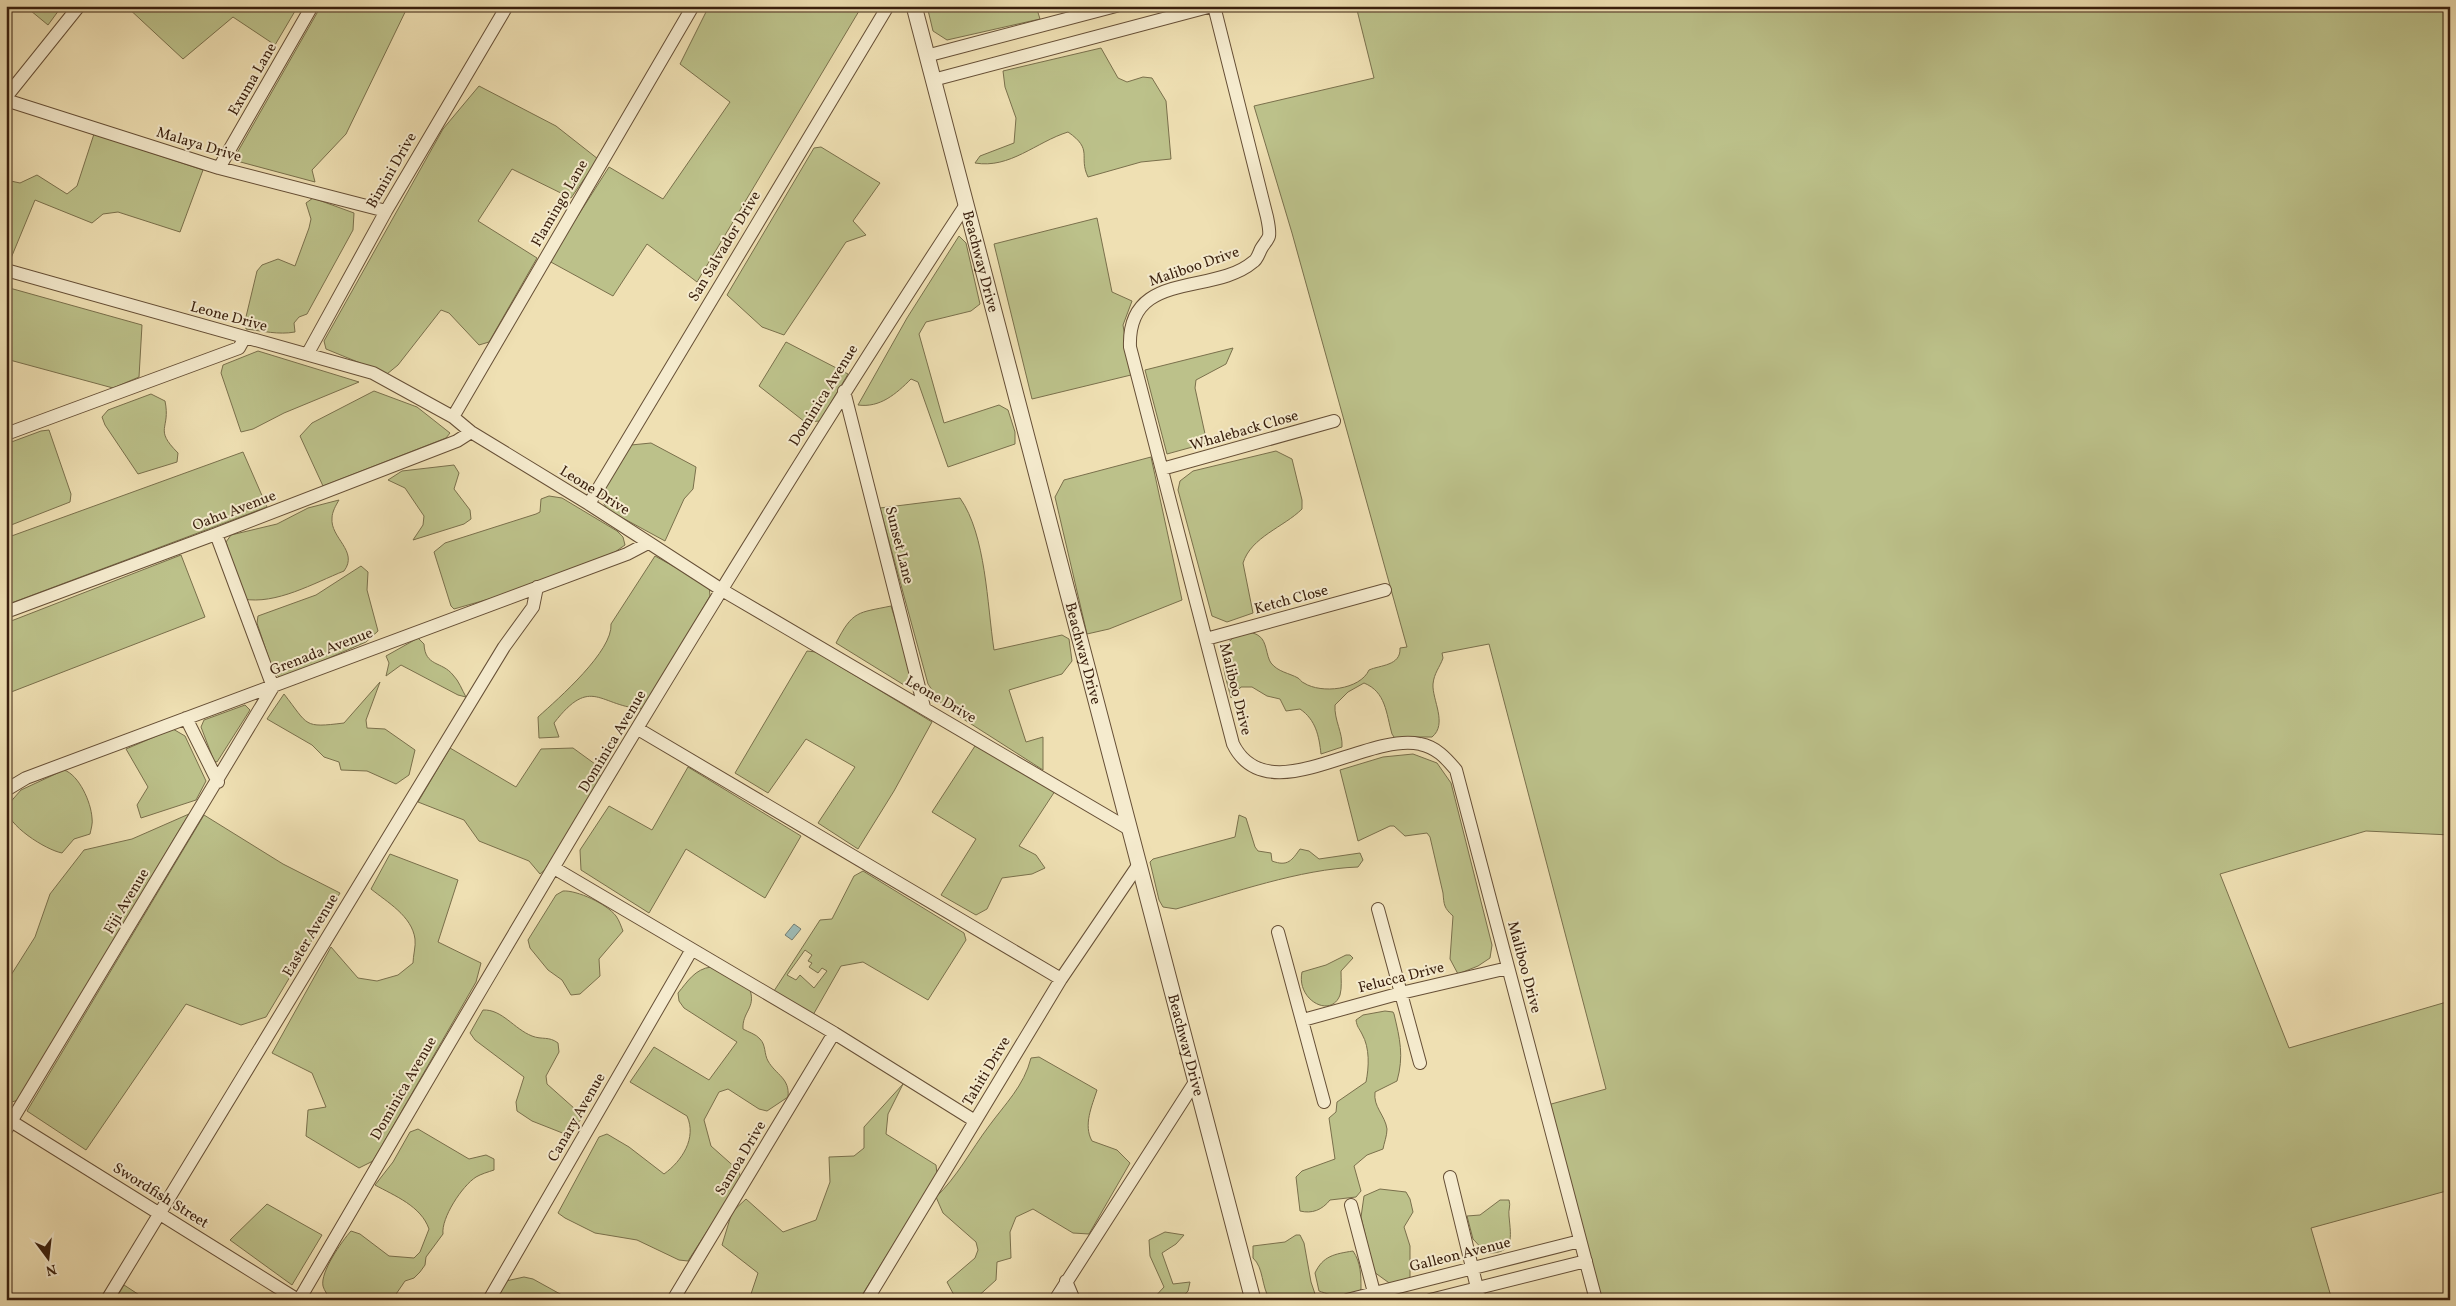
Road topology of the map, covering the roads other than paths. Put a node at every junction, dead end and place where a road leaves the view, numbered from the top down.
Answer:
1 (78, 6) edge
2 (312, 6) edge
3 (507, 6) edge
4 (693, 6) edge
5 (888, 6) edge
6 (914, 6) edge
7 (1116, 6) edge
8 (1213, 6) edge
9 (926, 56) junction
10 (933, 80) junction
11 (6, 98) edge
12 (219, 168) junction
13 (965, 206) junction
14 (386, 211) junction
15 (6, 270) edge
16 (245, 337) junction
17 (308, 353) junction
18 (844, 390) junction
19 (452, 417) junction
20 (1334, 422) dead end
21 (470, 432) junction
22 (6, 434) edge
23 (1162, 470) junction
24 (589, 504) junction
25 (216, 534) junction
26 (648, 543) junction
27 (537, 587) junction
28 (722, 590) junction
29 (1385, 590) dead end
30 (6, 612) edge
31 (1206, 639) junction
32 (273, 687) junction
33 (924, 708) junction
34 (186, 718) junction
35 (638, 729) junction
36 (218, 782) junction
37 (6, 790) edge
38 (1129, 828) junction
39 (1139, 864) junction
40 (554, 868) junction
41 (1378, 909) dead end
42 (1278, 932) dead end
43 (691, 951) junction
44 (1508, 968) junction
45 (1061, 979) junction
46 (1401, 993) junction
47 (1303, 1020) junction
48 (834, 1033) junction
49 (1420, 1063) dead end
50 (1195, 1082) junction
51 (1324, 1102) dead end
52 (975, 1121) junction
53 (8, 1123) edge
54 (1450, 1177) dead end
55 (1351, 1205) dead end
56 (160, 1213) junction
57 (1580, 1240) junction
58 (1586, 1261) junction
59 (1472, 1267) junction
60 (1066, 1281) junction
61 (1479, 1294) edge
62 (1375, 1296) edge
63 (107, 1300) edge
64 (299, 1300) edge
65 (489, 1300) edge
66 (673, 1300) edge
67 (868, 1300) edge
68 (1055, 1300) edge
69 (1074, 1300) edge
70 (1252, 1300) edge
71 (1347, 1300) edge
72 (1430, 1300) edge
73 (1596, 1300) edge

1 - 11 street
2 - 12 street, Exuma Lane
3 - 14 street, Bimini Drive
4 - 19 street, Flamingo Lane
5 - 24 street, San Salvador Drive
6 - 9 street, Beachway Drive
7 - 9 street
8 - 10 street
8 - 23 street, Maliboo Drive
9 - 10 street, Beachway Drive
10 - 13 street, Beachway Drive
11 - 12 street, Malaya Drive
12 - 14 street, Malaya Drive
13 - 18 street, Dominica Avenue
13 - 38 street, Beachway Drive
14 - 17 street, Bimini Drive
15 - 16 street, Leone Drive
16 - 17 street, Leone Drive
16 - 22 street
17 - 19 street, Leone Drive
18 - 28 street, Dominica Avenue
18 - 33 street, Sunset Lane
19 - 21 street, Leone Drive
20 - 23 street, Whaleback Close
21 - 24 street, Leone Drive
21 - 25 street, Oahu Avenue
23 - 31 street, Maliboo Drive
24 - 26 street, Leone Drive
25 - 30 street, Oahu Avenue
25 - 32 street
26 - 27 street, Grenada Avenue
26 - 28 street, Leone Drive
27 - 32 street, Grenada Avenue
27 - 56 street, Easter Avenue
28 - 33 street, Leone Drive
28 - 35 street, Dominica Avenue
29 - 31 street, Ketch Close
31 - 44 street, Maliboo Drive
32 - 34 street, Grenada Avenue
32 - 36 street, Fiji Avenue
33 - 38 street, Leone Drive
34 - 36 street
34 - 37 street, Grenada Avenue
35 - 40 street, Dominica Avenue
35 - 45 street
36 - 53 street, Fiji Avenue
38 - 39 street, Beachway Drive
39 - 45 street, Tahiti Drive
39 - 50 street, Beachway Drive
40 - 43 street
40 - 64 street, Dominica Avenue
41 - 46 street
42 - 47 street
43 - 48 street
43 - 65 street, Canary Avenue
44 - 46 street, Felucca Drive
44 - 57 street, Maliboo Drive
45 - 52 street, Tahiti Drive
46 - 47 street, Felucca Drive
46 - 49 street
47 - 51 street
48 - 52 street
48 - 66 street, Samoa Drive
50 - 60 street
50 - 70 street, Beachway Drive
52 - 67 street, Tahiti Drive
53 - 56 street, Swordfish Street
54 - 59 street
55 - 62 street
56 - 63 street, Easter Avenue
56 - 64 street, Swordfish Street
57 - 58 street, Maliboo Drive
57 - 59 street, Galleon Avenue
58 - 61 street
58 - 73 street, Maliboo Drive
59 - 61 street
59 - 62 street, Galleon Avenue
60 - 68 street
60 - 69 street
61 - 72 street
62 - 71 street, Galleon Avenue

